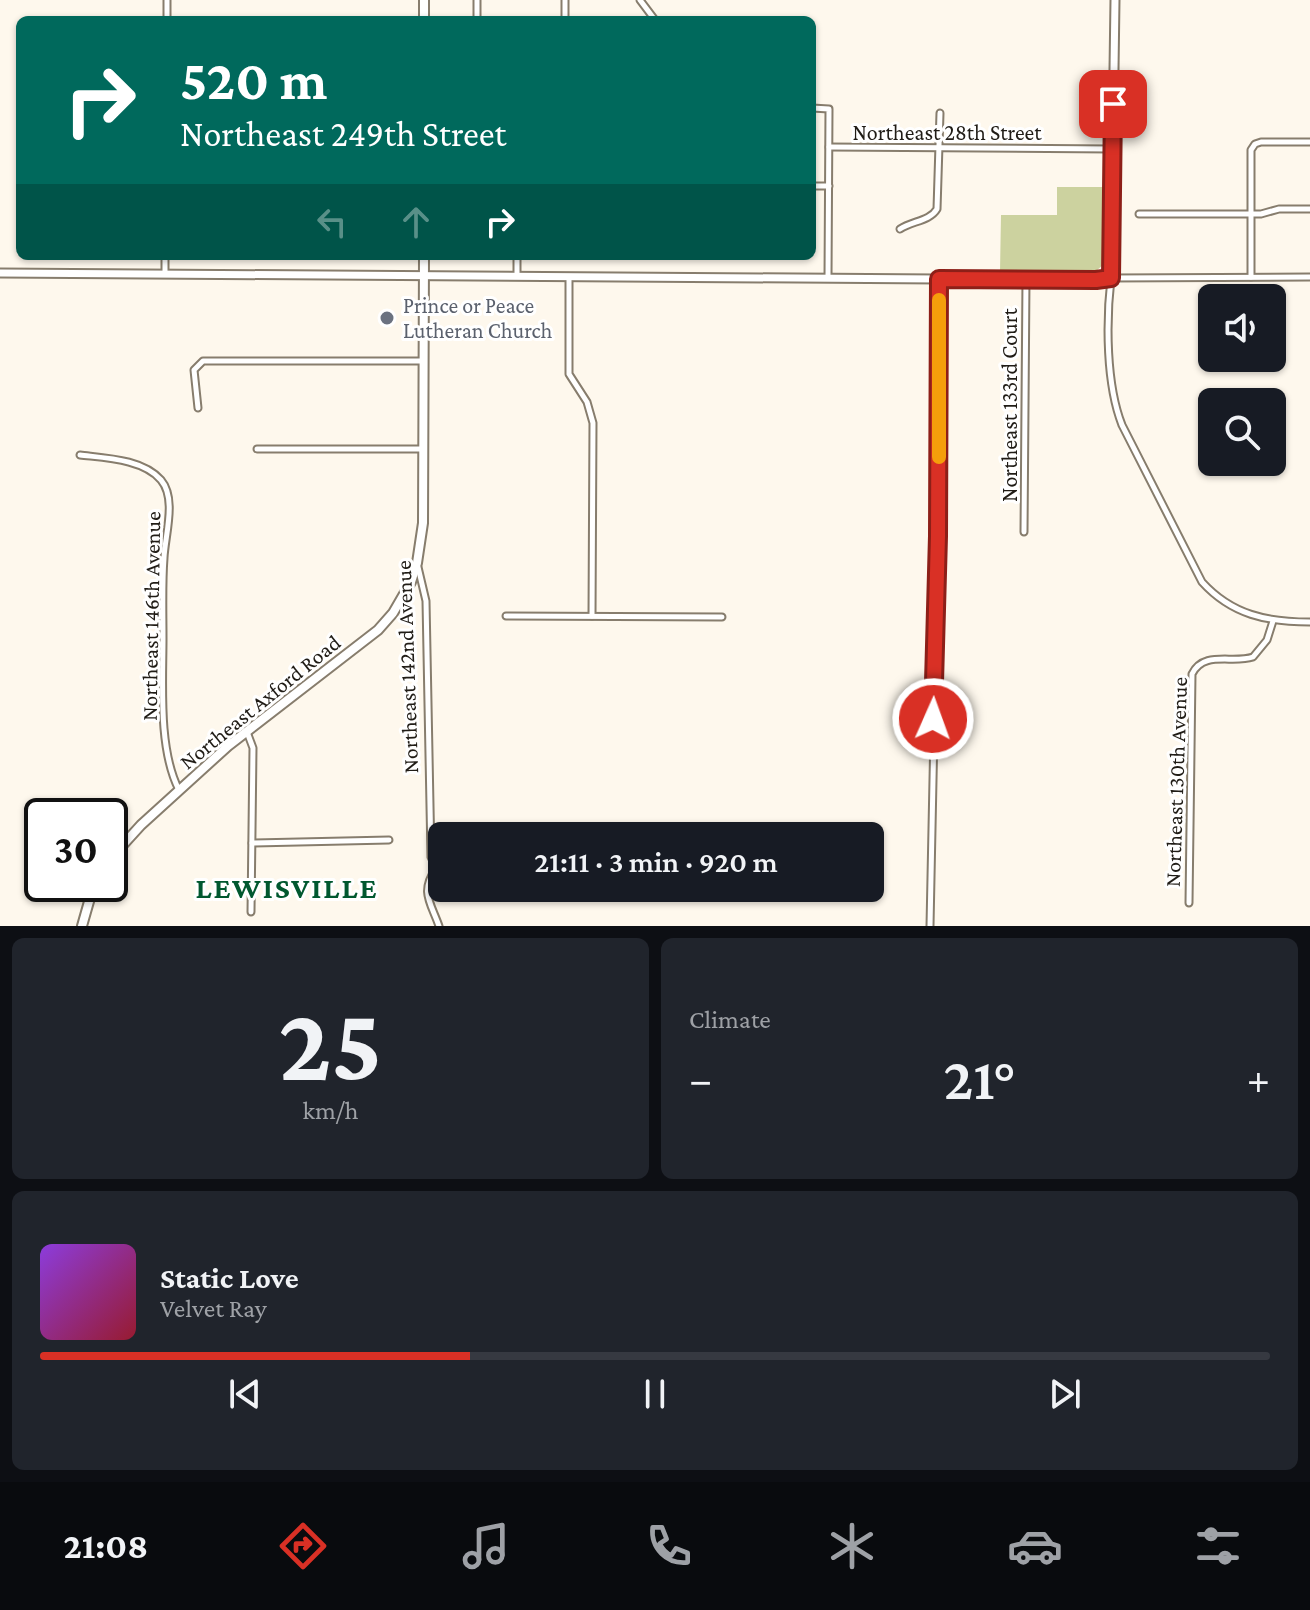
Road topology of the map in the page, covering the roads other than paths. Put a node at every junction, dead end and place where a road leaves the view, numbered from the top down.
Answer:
1 (1115, 0) edge
2 (816, 108) edge
3 (940, 113) dead end
4 (1310, 142) edge
5 (829, 147) junction
6 (939, 148) junction
7 (1112, 149) junction
8 (816, 186) edge
9 (829, 186) junction
10 (1310, 209) edge
11 (1139, 214) dead end
12 (1251, 214) junction
13 (900, 229) dead end
14 (165, 260) edge
15 (424, 260) edge
16 (517, 260) edge
17 (0, 273) edge
18 (165, 274) junction
19 (424, 276) junction
20 (517, 277) junction
21 (569, 277) junction
22 (1251, 277) junction
23 (1310, 277) edge
24 (828, 278) junction
25 (1111, 278) junction
26 (939, 279) junction
27 (1026, 279) junction
28 (423, 361) junction
29 (198, 408) dead end
30 (257, 449) dead end
31 (422, 449) junction
32 (80, 455) dead end
33 (1024, 532) dead end
34 (417, 563) junction
35 (506, 616) dead end
36 (592, 616) junction
37 (722, 617) dead end
38 (1273, 621) junction
39 (1310, 622) edge
40 (246, 731) junction
41 (179, 791) junction
42 (430, 822) edge
43 (128, 838) edge
44 (389, 840) dead end
45 (252, 843) junction
46 (89, 902) edge
47 (431, 902) edge
48 (1189, 903) dead end
49 (251, 912) dead end
50 (82, 926) edge
51 (439, 926) edge
52 (930, 926) edge

1 - 7 street
2 - 5 street
3 - 6 street
4 - 12 street
5 - 6 street, Northeast 28th Street
5 - 9 street
6 - 7 street, Northeast 28th Street
6 - 13 street
7 - 25 street
8 - 9 street
9 - 24 street
10 - 12 street
11 - 12 street
12 - 22 street
14 - 18 street
15 - 19 main road, Northeast 142nd Avenue
16 - 20 street
17 - 18 street
18 - 19 street
19 - 20 street
19 - 28 main road, Northeast 142nd Avenue
20 - 21 street
21 - 24 street
21 - 36 street
22 - 23 street
22 - 25 street
24 - 26 street
25 - 27 street
25 - 38 street
26 - 27 street
26 - 52 street
27 - 33 street, Northeast 133rd Court
28 - 29 street
28 - 31 main road, Northeast 142nd Avenue
30 - 31 street
31 - 34 main road, Northeast 142nd Avenue
32 - 41 street, Northeast 146th Avenue
34 - 40 main road, Northeast Axford Road
34 - 42 street, Northeast 142nd Avenue
35 - 36 street
36 - 37 street
38 - 39 street
38 - 48 street, Northeast 130th Avenue
40 - 41 main road, Northeast Axford Road
40 - 45 street
41 - 43 main road, Northeast Axford Road
44 - 45 street
45 - 49 street
46 - 50 main road
47 - 51 street, Northeast 142nd Avenue

